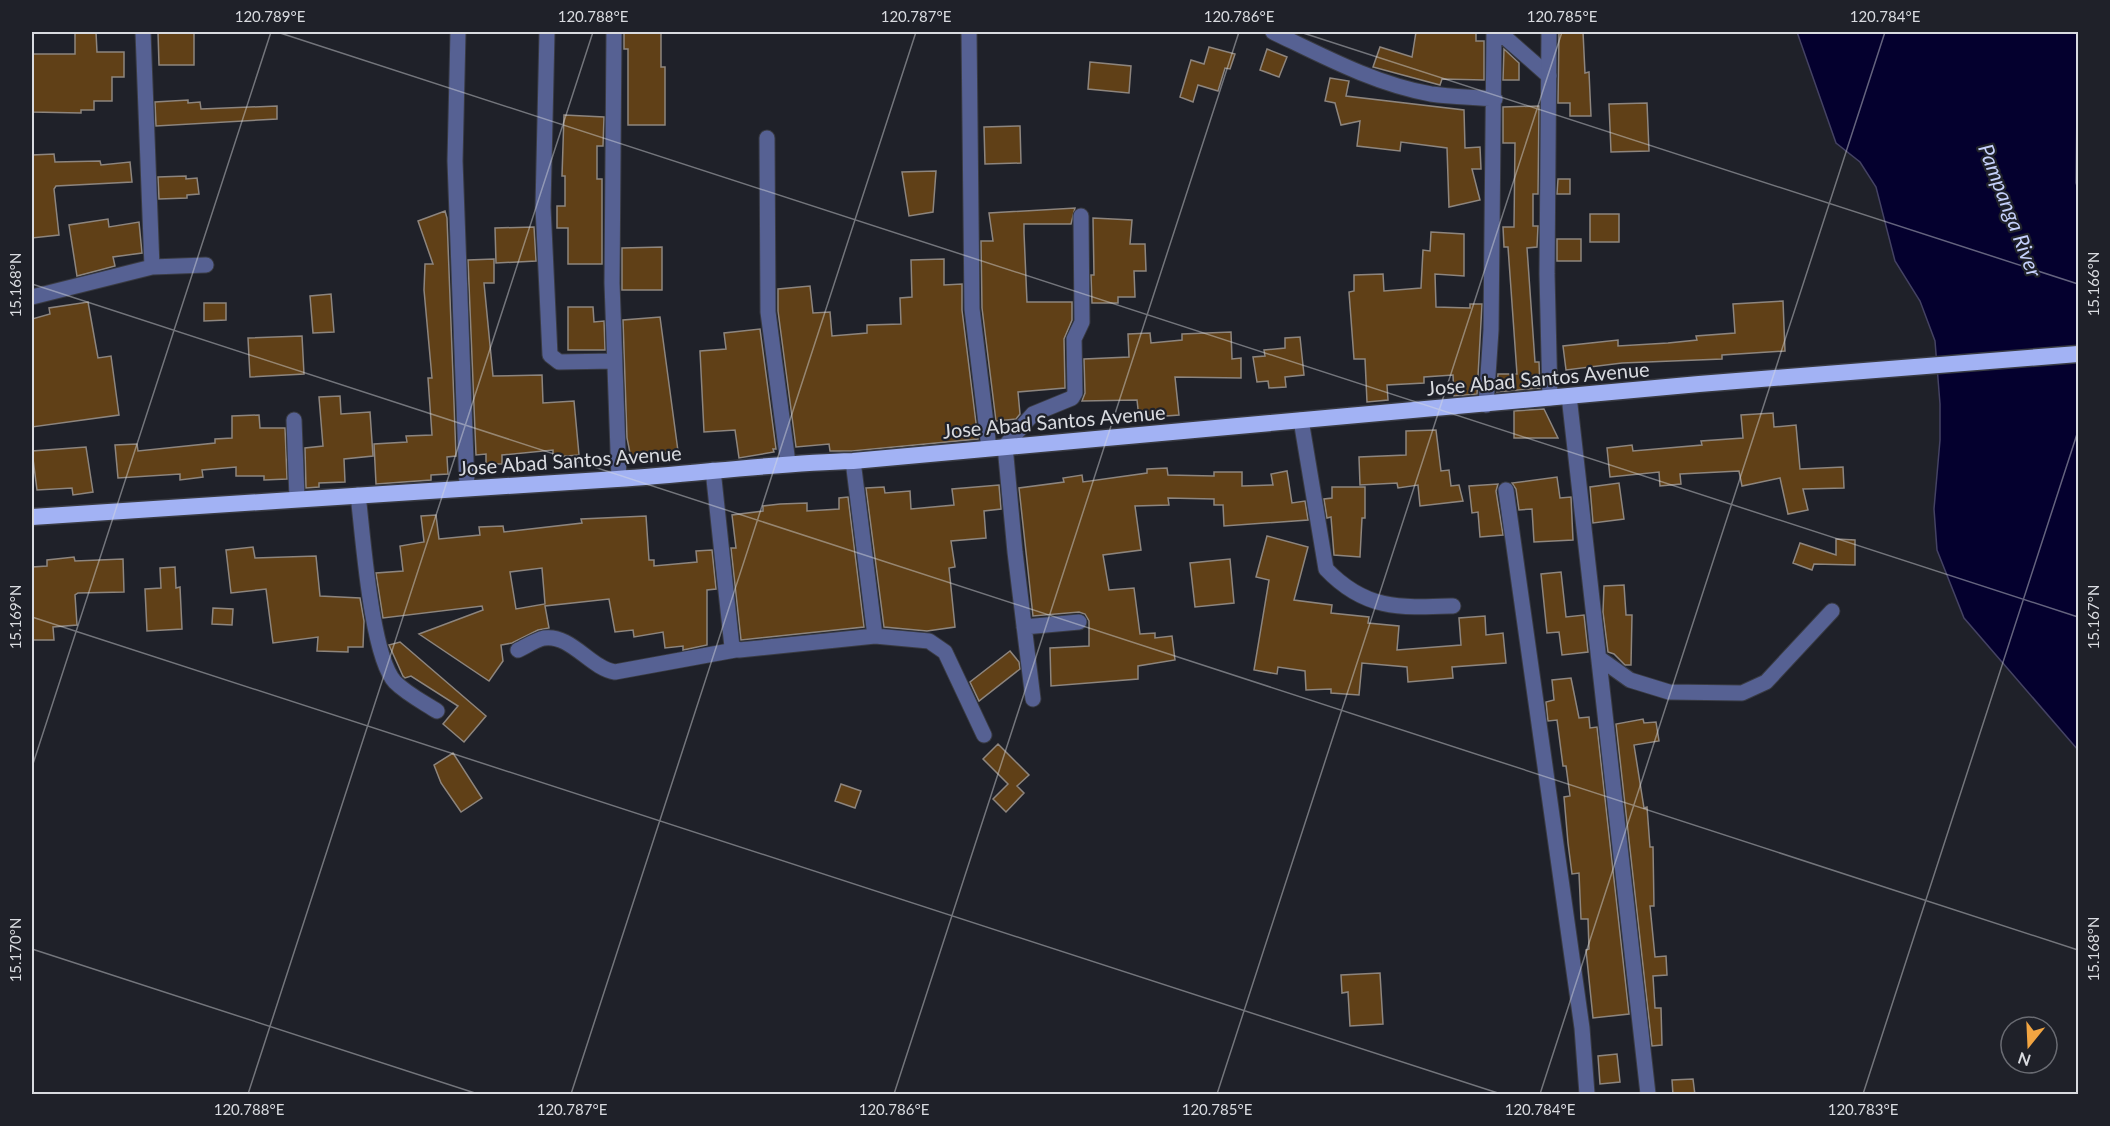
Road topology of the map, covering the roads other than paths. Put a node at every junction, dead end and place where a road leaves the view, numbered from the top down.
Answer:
1 (143, 32) edge
2 (458, 32) edge
3 (547, 32) edge
4 (614, 32) edge
5 (969, 32) edge
6 (1273, 32) edge
7 (1494, 32) edge
8 (1499, 32) edge
9 (1549, 32) edge
10 (1549, 76) junction
11 (1495, 99) junction
12 (767, 138) dead end
13 (1081, 216) dead end
14 (206, 265) dead end
15 (152, 267) junction
16 (32, 297) edge
17 (2079, 354) edge
18 (613, 361) junction
19 (1569, 396) junction
20 (1551, 398) junction
21 (1486, 405) junction
22 (294, 420) dead end
23 (1301, 420) junction
24 (997, 447) junction
25 (853, 461) junction
26 (788, 463) junction
27 (713, 470) junction
28 (619, 479) junction
29 (468, 488) junction
30 (1506, 490) dead end
31 (358, 495) junction
32 (297, 498) junction
33 (32, 517) edge
34 (1453, 606) dead end
35 (1832, 611) dead end
36 (1079, 622) dead end
37 (1024, 627) junction
38 (875, 636) junction
39 (518, 650) dead end
40 (735, 650) junction
41 (1599, 658) junction
42 (1033, 699) dead end
43 (436, 711) dead end
44 (984, 735) dead end
45 (1587, 1095) edge
46 (1648, 1095) edge

1 - 15 street
2 - 29 street
3 - 18 street
4 - 18 street
5 - 24 street
6 - 11 street
7 - 11 street
8 - 10 street
9 - 10 street
10 - 20 street
11 - 21 street
12 - 26 street
13 - 24 street
14 - 15 street
15 - 16 street
17 - 19 highway, Jose Abad Santos Avenue
18 - 28 street
19 - 20 highway, Jose Abad Santos Avenue
19 - 41 street
20 - 21 highway, Jose Abad Santos Avenue
21 - 23 highway, Jose Abad Santos Avenue
22 - 32 street
23 - 24 highway, Jose Abad Santos Avenue
23 - 34 street
24 - 25 highway, Jose Abad Santos Avenue
24 - 37 street
25 - 26 highway, Jose Abad Santos Avenue
25 - 38 street
26 - 27 highway, Jose Abad Santos Avenue
27 - 28 highway, Jose Abad Santos Avenue
27 - 40 street
28 - 29 highway, Jose Abad Santos Avenue
29 - 31 highway, Jose Abad Santos Avenue
30 - 45 street
31 - 32 highway, Jose Abad Santos Avenue
31 - 43 street
32 - 33 highway, Jose Abad Santos Avenue
35 - 41 street
36 - 37 street
37 - 42 street
38 - 40 street
38 - 44 street
39 - 40 street
41 - 46 street

